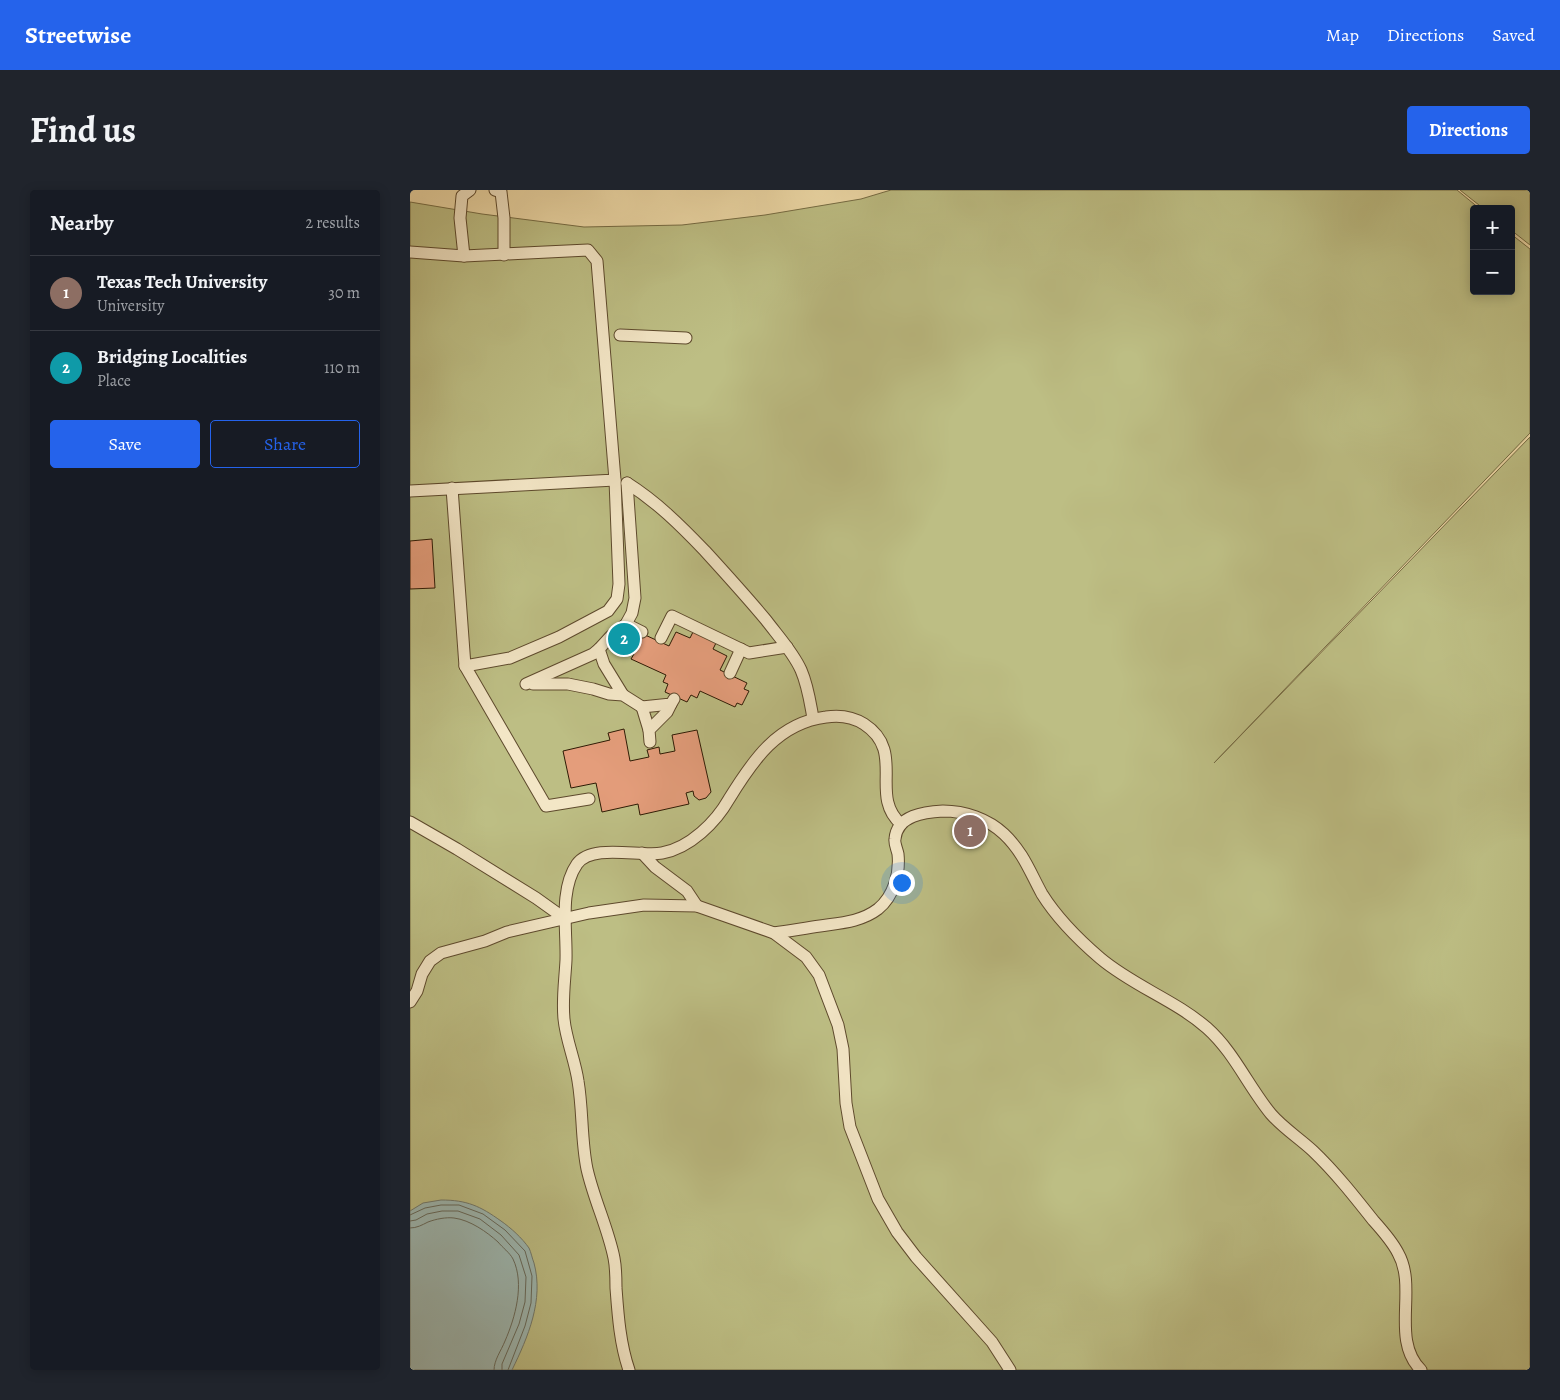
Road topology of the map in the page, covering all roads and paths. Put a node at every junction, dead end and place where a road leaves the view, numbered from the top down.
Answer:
1 (470, 190) edge
2 (495, 190) edge
3 (410, 252) edge
4 (504, 255) junction
5 (464, 256) junction
6 (620, 335) dead end
7 (686, 338) dead end
8 (615, 480) junction
9 (452, 488) junction
10 (410, 491) edge
11 (626, 624) junction
12 (642, 632) dead end
13 (661, 638) dead end
14 (787, 647) junction
15 (742, 649) junction
16 (599, 650) junction
17 (465, 666) junction
18 (730, 673) dead end
19 (622, 695) junction
20 (642, 707) junction
21 (812, 718) junction
22 (649, 730) junction
23 (650, 742) dead end
24 (589, 800) dead end
25 (410, 822) edge
26 (901, 824) junction
27 (642, 854) junction
28 (697, 906) junction
29 (564, 918) junction
30 (774, 933) junction
31 (410, 1002) edge
32 (629, 1370) edge
33 (1010, 1370) edge
34 (1421, 1370) edge

1 - 5 lane
2 - 4 lane
3 - 5 lane
4 - 5 lane
4 - 8 lane
6 - 7 lane
8 - 9 lane
8 - 17 lane
9 - 10 lane
9 - 17 lane
11 - 12 lane
11 - 14 lane
11 - 16 lane
13 - 15 lane
14 - 15 lane
14 - 21 lane
15 - 18 lane
16 - 19 lane
16 - 19 lane
17 - 24 lane
19 - 20 lane
20 - 22 lane
20 - 22 lane
21 - 26 lane
21 - 27 lane
22 - 23 lane
25 - 29 lane
26 - 30 lane
26 - 34 lane
27 - 28 lane
27 - 29 lane
28 - 29 lane
28 - 30 lane
29 - 31 lane
29 - 32 lane
30 - 33 lane

